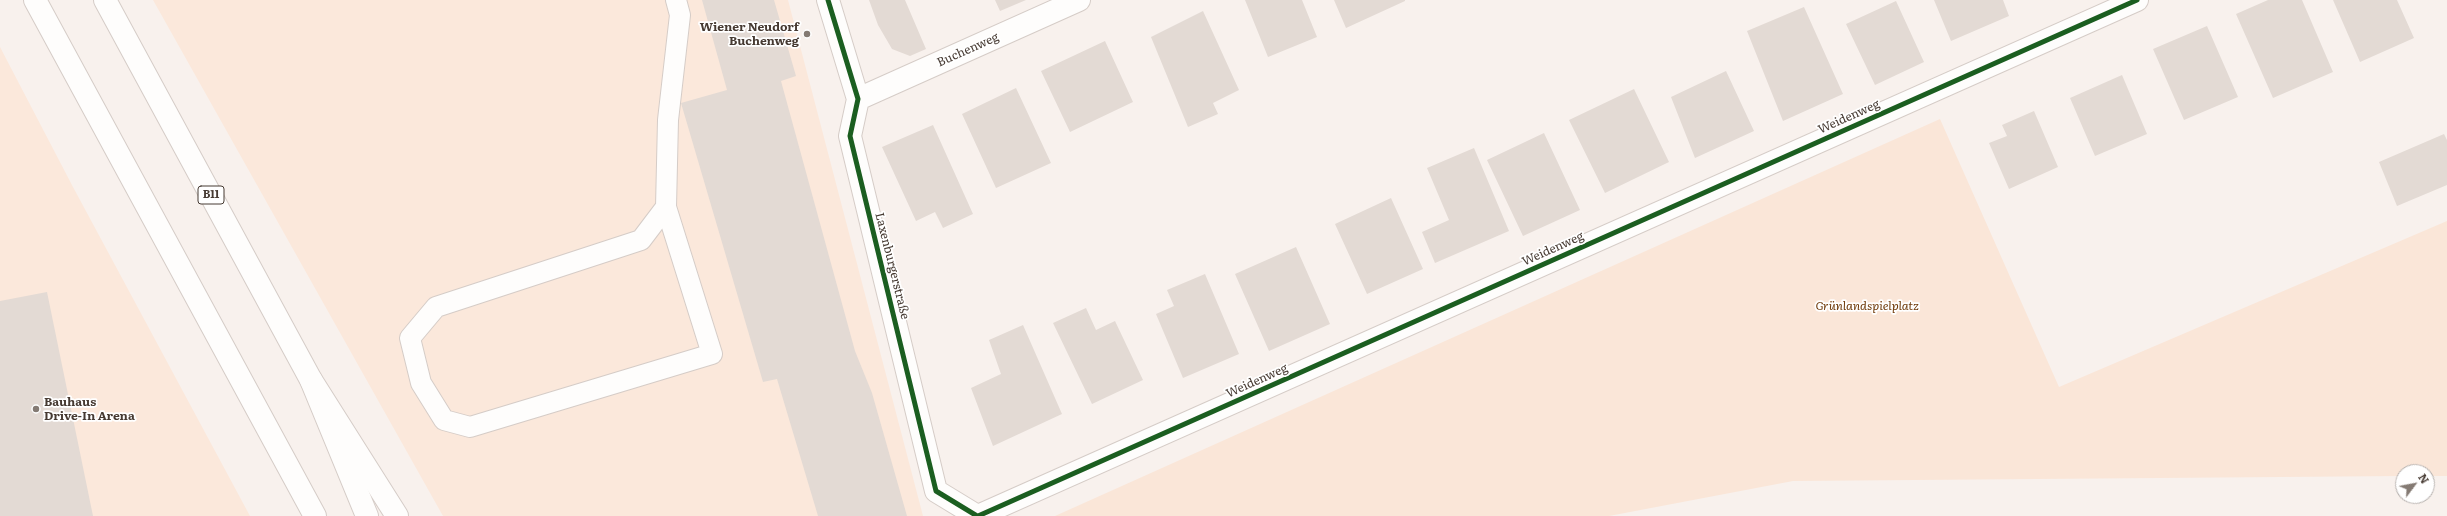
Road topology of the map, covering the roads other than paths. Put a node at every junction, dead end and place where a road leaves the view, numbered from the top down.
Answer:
1 (35, 0) edge
2 (105, 0) edge
3 (676, 0) edge
4 (828, 0) edge
5 (1079, 0) edge
6 (2137, 0) edge
7 (858, 99) junction
8 (666, 207) junction
9 (311, 380) junction
10 (315, 516) edge
11 (367, 516) edge
12 (397, 516) edge
13 (977, 516) edge

1 - 10 main road
2 - 9 main road, B11
3 - 8 lane
4 - 7 main road, Laxenburgerstraße
5 - 7 main road, Buchenweg
6 - 13 main road, Weidenweg
7 - 13 main road, Laxenburgerstraße
8 - 8 lane
9 - 11 main road, B11
9 - 12 main road

